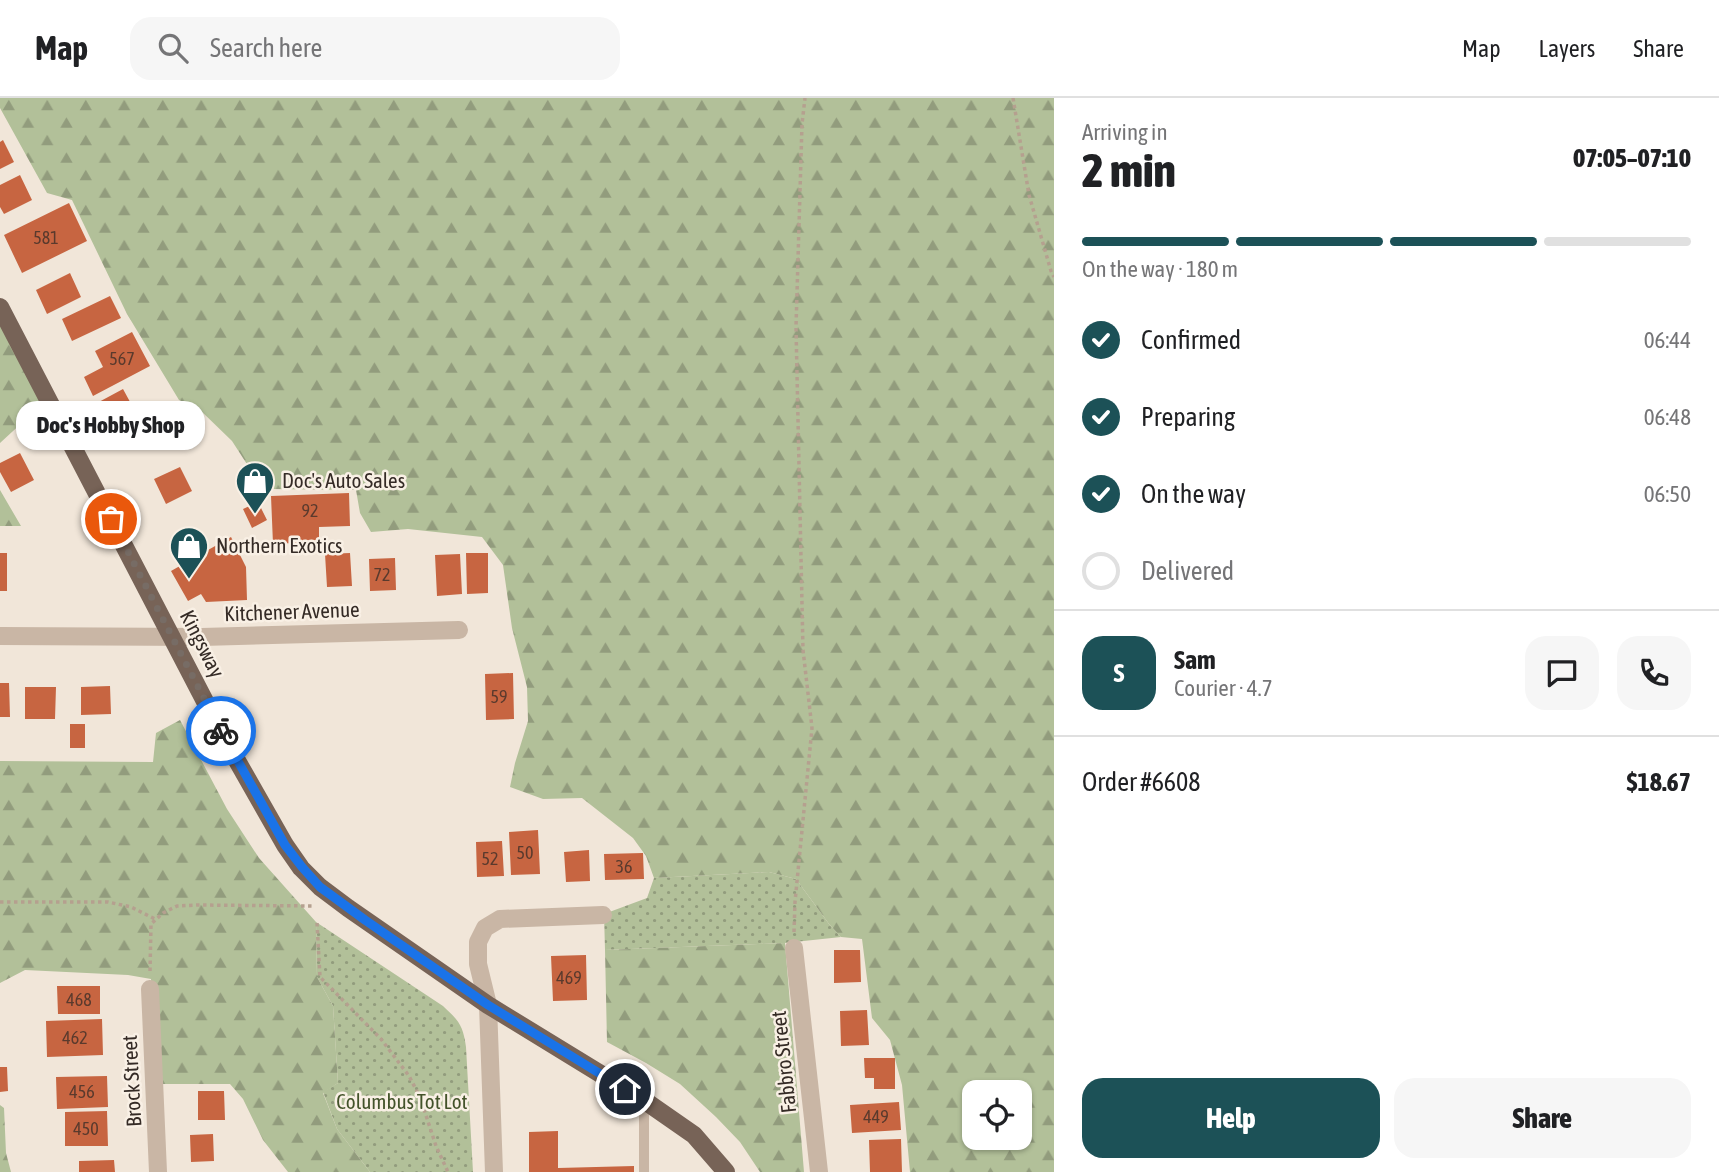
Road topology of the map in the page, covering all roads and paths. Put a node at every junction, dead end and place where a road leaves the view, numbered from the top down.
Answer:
1 (805, 98) edge
2 (1013, 98) edge
3 (1054, 276) edge
4 (0, 307) edge
5 (459, 630) dead end
6 (0, 636) edge
7 (173, 636) junction
8 (0, 902) edge
9 (348, 908) junction
10 (603, 915) dead end
11 (156, 919) junction
12 (317, 923) dead end
13 (793, 948) joint
14 (150, 989) joint
15 (488, 1005) junction
16 (644, 1100) junction
17 (158, 1172) edge
18 (448, 1172) edge
19 (494, 1172) edge
20 (644, 1172) edge
21 (726, 1172) edge
22 (819, 1172) edge

1 - 13 path
2 - 3 path
4 - 7 main road, Kingsway
5 - 7 street, Kitchener Avenue
6 - 7 street, Kitchener Avenue
7 - 9 main road, Kingsway
8 - 11 path
9 - 11 path
9 - 15 main road, Kingsway
10 - 15 street
11 - 14 path
12 - 18 path
13 - 22 street, Fabbro Street
14 - 17 street, Brock Street
15 - 16 main road, Kingsway
15 - 19 street
16 - 20 lane
16 - 21 main road, Kingsway

